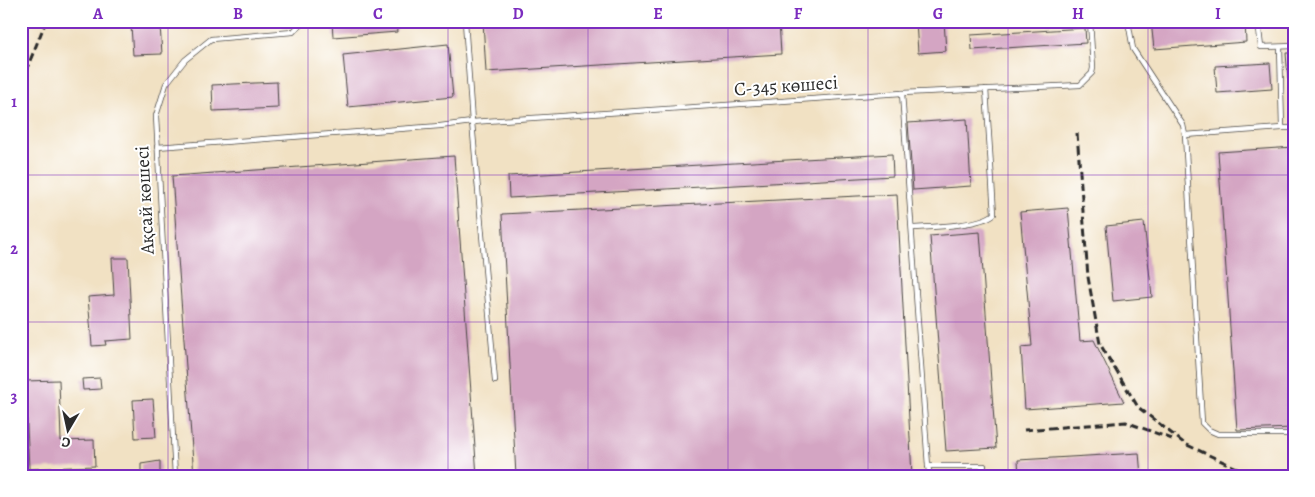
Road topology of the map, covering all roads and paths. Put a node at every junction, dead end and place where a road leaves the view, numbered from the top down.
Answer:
1 (303, 21) edge
2 (465, 21) edge
3 (1090, 21) edge
4 (1128, 21) edge
5 (1258, 21) edge
6 (1294, 46) edge
7 (1280, 47) junction
8 (986, 89) junction
9 (902, 93) junction
10 (472, 122) junction
11 (1282, 128) junction
12 (1294, 128) edge
13 (1185, 135) junction
14 (158, 147) junction
15 (912, 228) junction
16 (495, 381) dead end
17 (1294, 434) edge
18 (928, 466) junction
19 (984, 466) dead end
20 (175, 476) edge
21 (930, 476) edge

1 - 14 lane, Ақсай көшесі
2 - 10 lane
3 - 8 lane, С-345 көшесі
4 - 13 lane
5 - 7 lane
6 - 7 lane
7 - 11 lane
8 - 9 lane, С-345 көшесі
8 - 15 lane
9 - 10 lane, С-345 көшесі
9 - 15 lane
10 - 14 lane, С-345 көшесі
10 - 16 lane
11 - 12 lane
11 - 13 lane
13 - 17 lane
14 - 20 lane, Ақсай көшесі
15 - 18 lane
18 - 19 lane
18 - 21 lane

